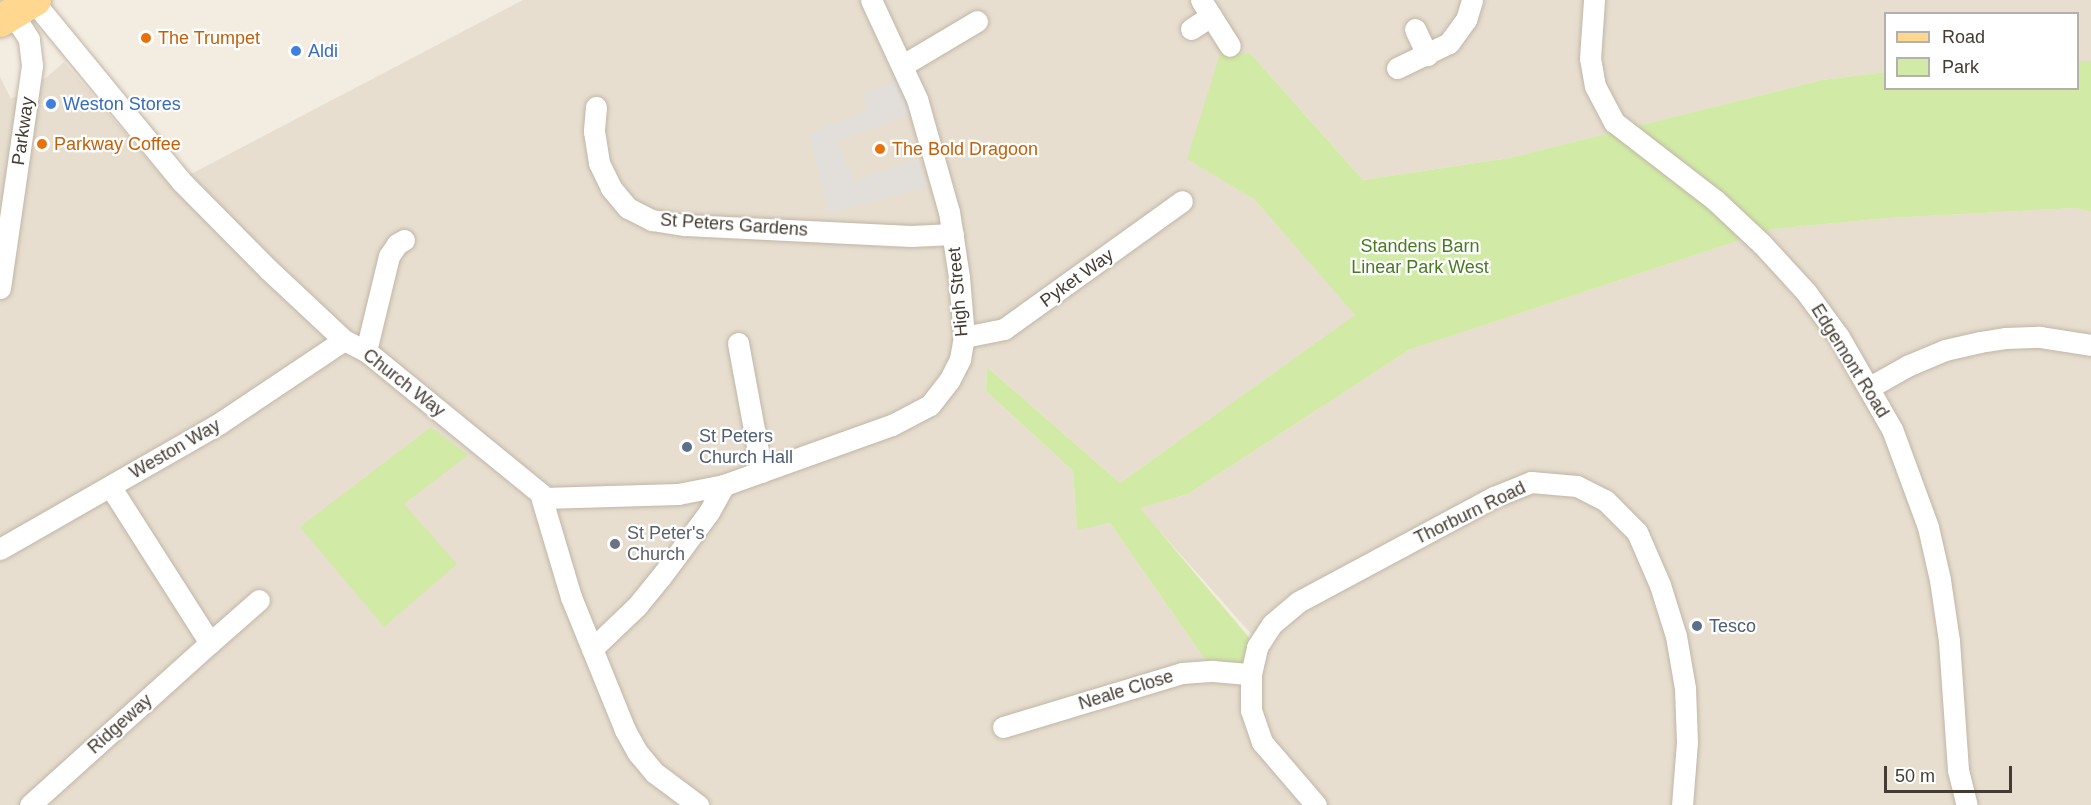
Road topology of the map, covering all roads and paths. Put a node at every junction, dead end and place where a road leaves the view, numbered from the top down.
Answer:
1 (870, 0) edge
2 (1472, 0) edge
3 (1594, 0) edge
4 (28, 7) edge
5 (1206, 8) edge
6 (977, 21) dead end
7 (1191, 29) dead end
8 (1415, 30) dead end
9 (1230, 46) dead end
10 (1427, 55) junction
11 (903, 65) junction
12 (1397, 68) dead end
13 (596, 107) dead end
14 (1182, 201) dead end
15 (953, 234) junction
16 (404, 240) dead end
17 (0, 288) edge
18 (964, 337) junction
19 (344, 340) junction
20 (738, 343) dead end
21 (2091, 345) edge
22 (366, 351) junction
23 (1870, 387) junction
24 (762, 472) junction
25 (724, 485) junction
26 (110, 486) junction
27 (543, 498) junction
28 (0, 549) edge
29 (260, 600) dead end
30 (210, 643) junction
31 (592, 649) junction
32 (1251, 674) junction
33 (1003, 727) dead end
34 (30, 805) edge
35 (698, 805) edge
36 (1316, 805) edge
37 (1682, 805) edge
38 (1967, 805) edge

1 - 11 street, High Street
2 - 10 street
3 - 23 street, Edgemont Road
4 - 17 street, Parkway
4 - 19 street, Church Way
5 - 7 street
5 - 9 street
6 - 11 street
8 - 10 street
10 - 12 street
11 - 15 street, High Street
13 - 15 street, St Peters Gardens
14 - 18 street, Pyket Way
15 - 18 street, High Street
16 - 22 street
18 - 24 street, High Street
19 - 22 street, Church Way
19 - 26 street, Weston Way
20 - 24 street
21 - 23 street
22 - 27 street, Church Way
23 - 38 street, Edgemont Road
24 - 25 street, High Street
25 - 27 street, High Street
25 - 31 street
26 - 28 street, Weston Way
26 - 30 street
27 - 31 street, Church Way
29 - 30 street, Ridgeway
30 - 34 street, Ridgeway
31 - 35 street, Church Way
32 - 33 street, Neale Close
32 - 36 street, Thorburn Road
32 - 37 street, Thorburn Road

